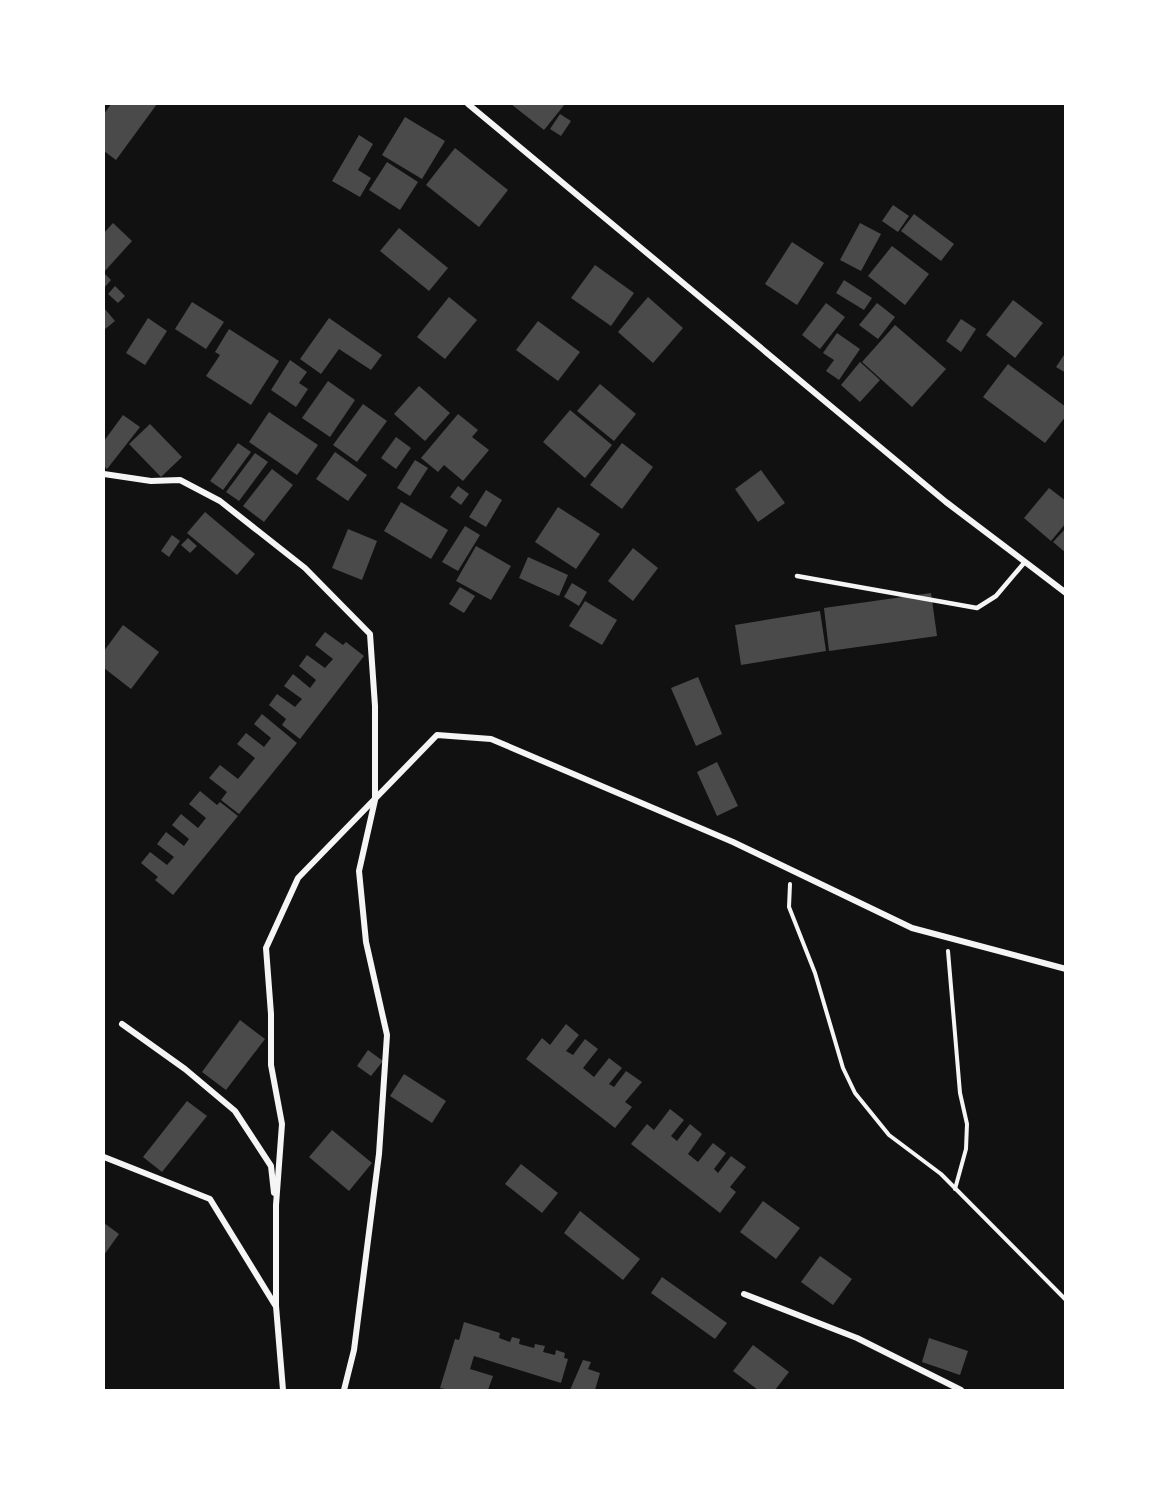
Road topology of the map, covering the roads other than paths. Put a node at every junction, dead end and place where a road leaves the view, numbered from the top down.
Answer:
1 (468, 104) edge
2 (104, 474) edge
3 (1024, 563) junction
4 (797, 576) dead end
5 (1065, 593) edge
6 (375, 800) junction
7 (1065, 969) edge
8 (122, 1024) dead end
9 (104, 1157) edge
10 (276, 1205) junction
11 (744, 1294) dead end
12 (276, 1306) junction
13 (949, 1387) edge
14 (283, 1390) edge
15 (344, 1390) edge
16 (962, 1390) edge

1 - 3 street
2 - 6 street
3 - 4 lane
3 - 5 street
6 - 7 street
6 - 10 street
6 - 15 street
8 - 10 street
9 - 12 street
10 - 12 street
11 - 13 street
12 - 14 street
13 - 16 street

